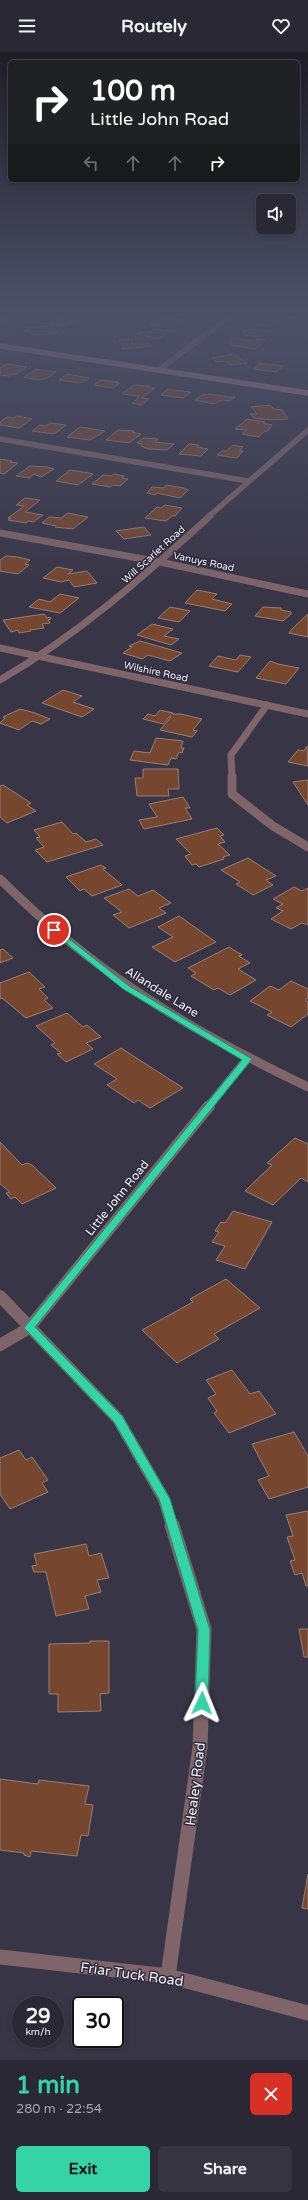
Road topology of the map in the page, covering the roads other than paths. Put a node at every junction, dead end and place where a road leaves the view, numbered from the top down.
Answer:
1 (308, 430) edge
2 (0, 439) edge
3 (248, 481) junction
4 (0, 533) edge
5 (160, 562) junction
6 (308, 594) edge
7 (0, 648) edge
8 (40, 656) junction
9 (0, 680) edge
10 (267, 705) junction
11 (308, 714) edge
12 (308, 847) edge
13 (0, 879) edge
14 (247, 1059) junction
15 (308, 1087) edge
16 (0, 1296) edge
17 (29, 1328) junction
18 (0, 1345) edge
19 (0, 1957) edge
20 (168, 1976) junction
21 (308, 2013) edge

1 - 3 street, Will Scarlet Road
2 - 3 street
3 - 5 street, Will Scarlet Road
4 - 5 street, Vanuys Road
5 - 6 street, Vanuys Road
5 - 8 street, Will Scarlet Road
7 - 8 street, Wilshire Road
8 - 9 street, Will Scarlet Road
8 - 10 street, Wilshire Road
10 - 11 street, Wilshire Road
10 - 12 street
13 - 14 street, Allandale Lane
14 - 15 street, Allandale Lane
14 - 17 street, Little John Road
16 - 17 street, Healey Road
17 - 18 street, Little John Road
17 - 20 street, Healey Road
19 - 20 street, Friar Tuck Road
20 - 21 street, Friar Tuck Road

